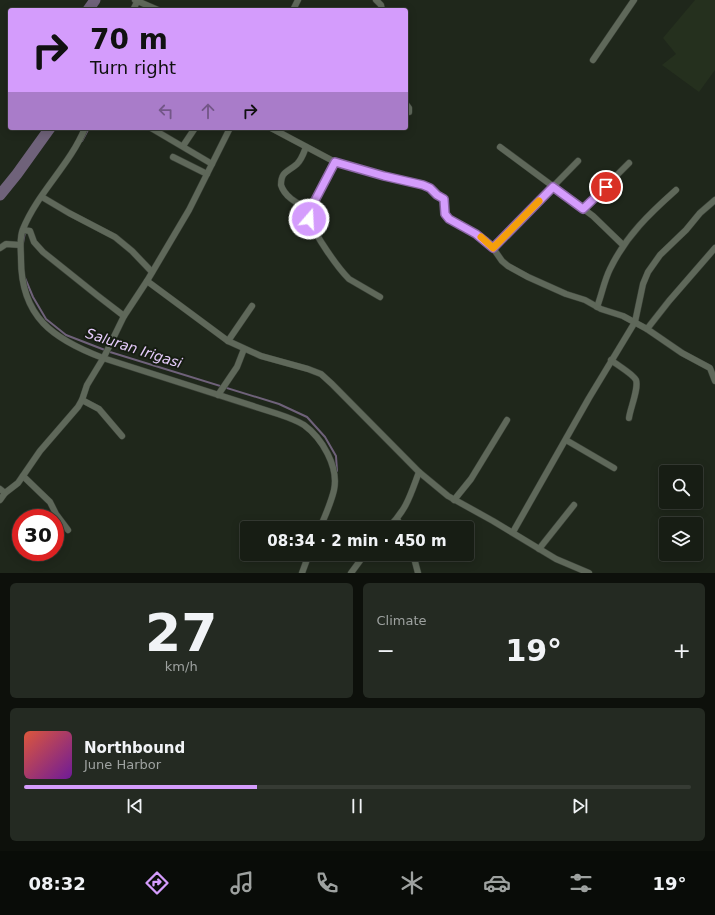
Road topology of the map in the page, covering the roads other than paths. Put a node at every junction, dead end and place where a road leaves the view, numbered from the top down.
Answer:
1 (376, 0) edge
2 (634, 0) edge
3 (138, 1) edge
4 (154, 8) edge
5 (382, 8) edge
6 (593, 60) dead end
7 (408, 107) edge
8 (409, 112) dead end
9 (84, 130) edge
10 (157, 130) edge
11 (194, 130) edge
12 (229, 130) edge
13 (275, 130) edge
14 (183, 146) junction
15 (306, 147) junction
16 (500, 147) dead end
17 (173, 157) dead end
18 (578, 161) dead end
19 (335, 162) junction
20 (629, 163) dead end
21 (212, 164) junction
22 (207, 174) junction
23 (553, 187) junction
24 (676, 190) dead end
25 (44, 198) junction
26 (715, 200) edge
27 (583, 209) junction
28 (310, 210) junction
29 (26, 230) junction
30 (20, 245) junction
31 (623, 245) junction
32 (0, 248) edge
33 (493, 248) junction
34 (715, 248) edge
35 (152, 272) junction
36 (147, 281) junction
37 (380, 297) dead end
38 (252, 306) dead end
39 (597, 307) junction
40 (124, 316) junction
41 (635, 322) junction
42 (647, 329) junction
43 (228, 340) junction
44 (244, 349) junction
45 (103, 358) junction
46 (611, 360) junction
47 (715, 381) edge
48 (218, 394) junction
49 (82, 400) junction
50 (629, 418) dead end
51 (507, 420) dead end
52 (122, 436) dead end
53 (566, 440) junction
54 (614, 468) dead end
55 (419, 472) junction
56 (23, 476) junction
57 (0, 489) edge
58 (5, 493) junction
59 (0, 500) edge
60 (454, 500) junction
61 (574, 505) dead end
62 (397, 519) edge
63 (323, 521) edge
64 (68, 530) dead end
65 (513, 532) junction
66 (539, 549) junction
67 (306, 561) edge
68 (359, 561) edge
69 (415, 561) edge
70 (302, 573) edge
71 (350, 573) edge
72 (418, 573) edge
73 (589, 573) edge

1 - 5 street
2 - 6 street
3 - 4 street
7 - 8 street
9 - 25 street
10 - 14 street
11 - 14 street
12 - 21 street
13 - 15 street
14 - 21 street
15 - 19 street
15 - 28 street
16 - 23 street
17 - 22 street
18 - 23 street
19 - 28 street
19 - 33 street
20 - 27 street
21 - 22 street
22 - 35 street
23 - 27 street
23 - 33 street
24 - 31 street
25 - 29 street
25 - 35 street
26 - 41 street
27 - 31 street
28 - 37 street
29 - 30 street
29 - 40 street
30 - 32 street
30 - 45 street
31 - 39 street
33 - 39 street
34 - 42 street
35 - 36 street
36 - 40 street
36 - 43 street
38 - 43 street
39 - 41 street
40 - 45 street
41 - 42 street
41 - 46 street
42 - 47 street
43 - 44 street
44 - 48 street
44 - 55 street
45 - 48 street
45 - 49 street
46 - 50 street
46 - 53 street
48 - 63 street
49 - 52 street
49 - 56 street
51 - 60 street
53 - 54 street
53 - 65 street
55 - 60 street
55 - 62 street
56 - 58 street
56 - 64 street
57 - 58 street
58 - 59 street
60 - 65 street
61 - 66 street
65 - 66 street
66 - 73 street
67 - 70 street
68 - 71 street
69 - 72 street

